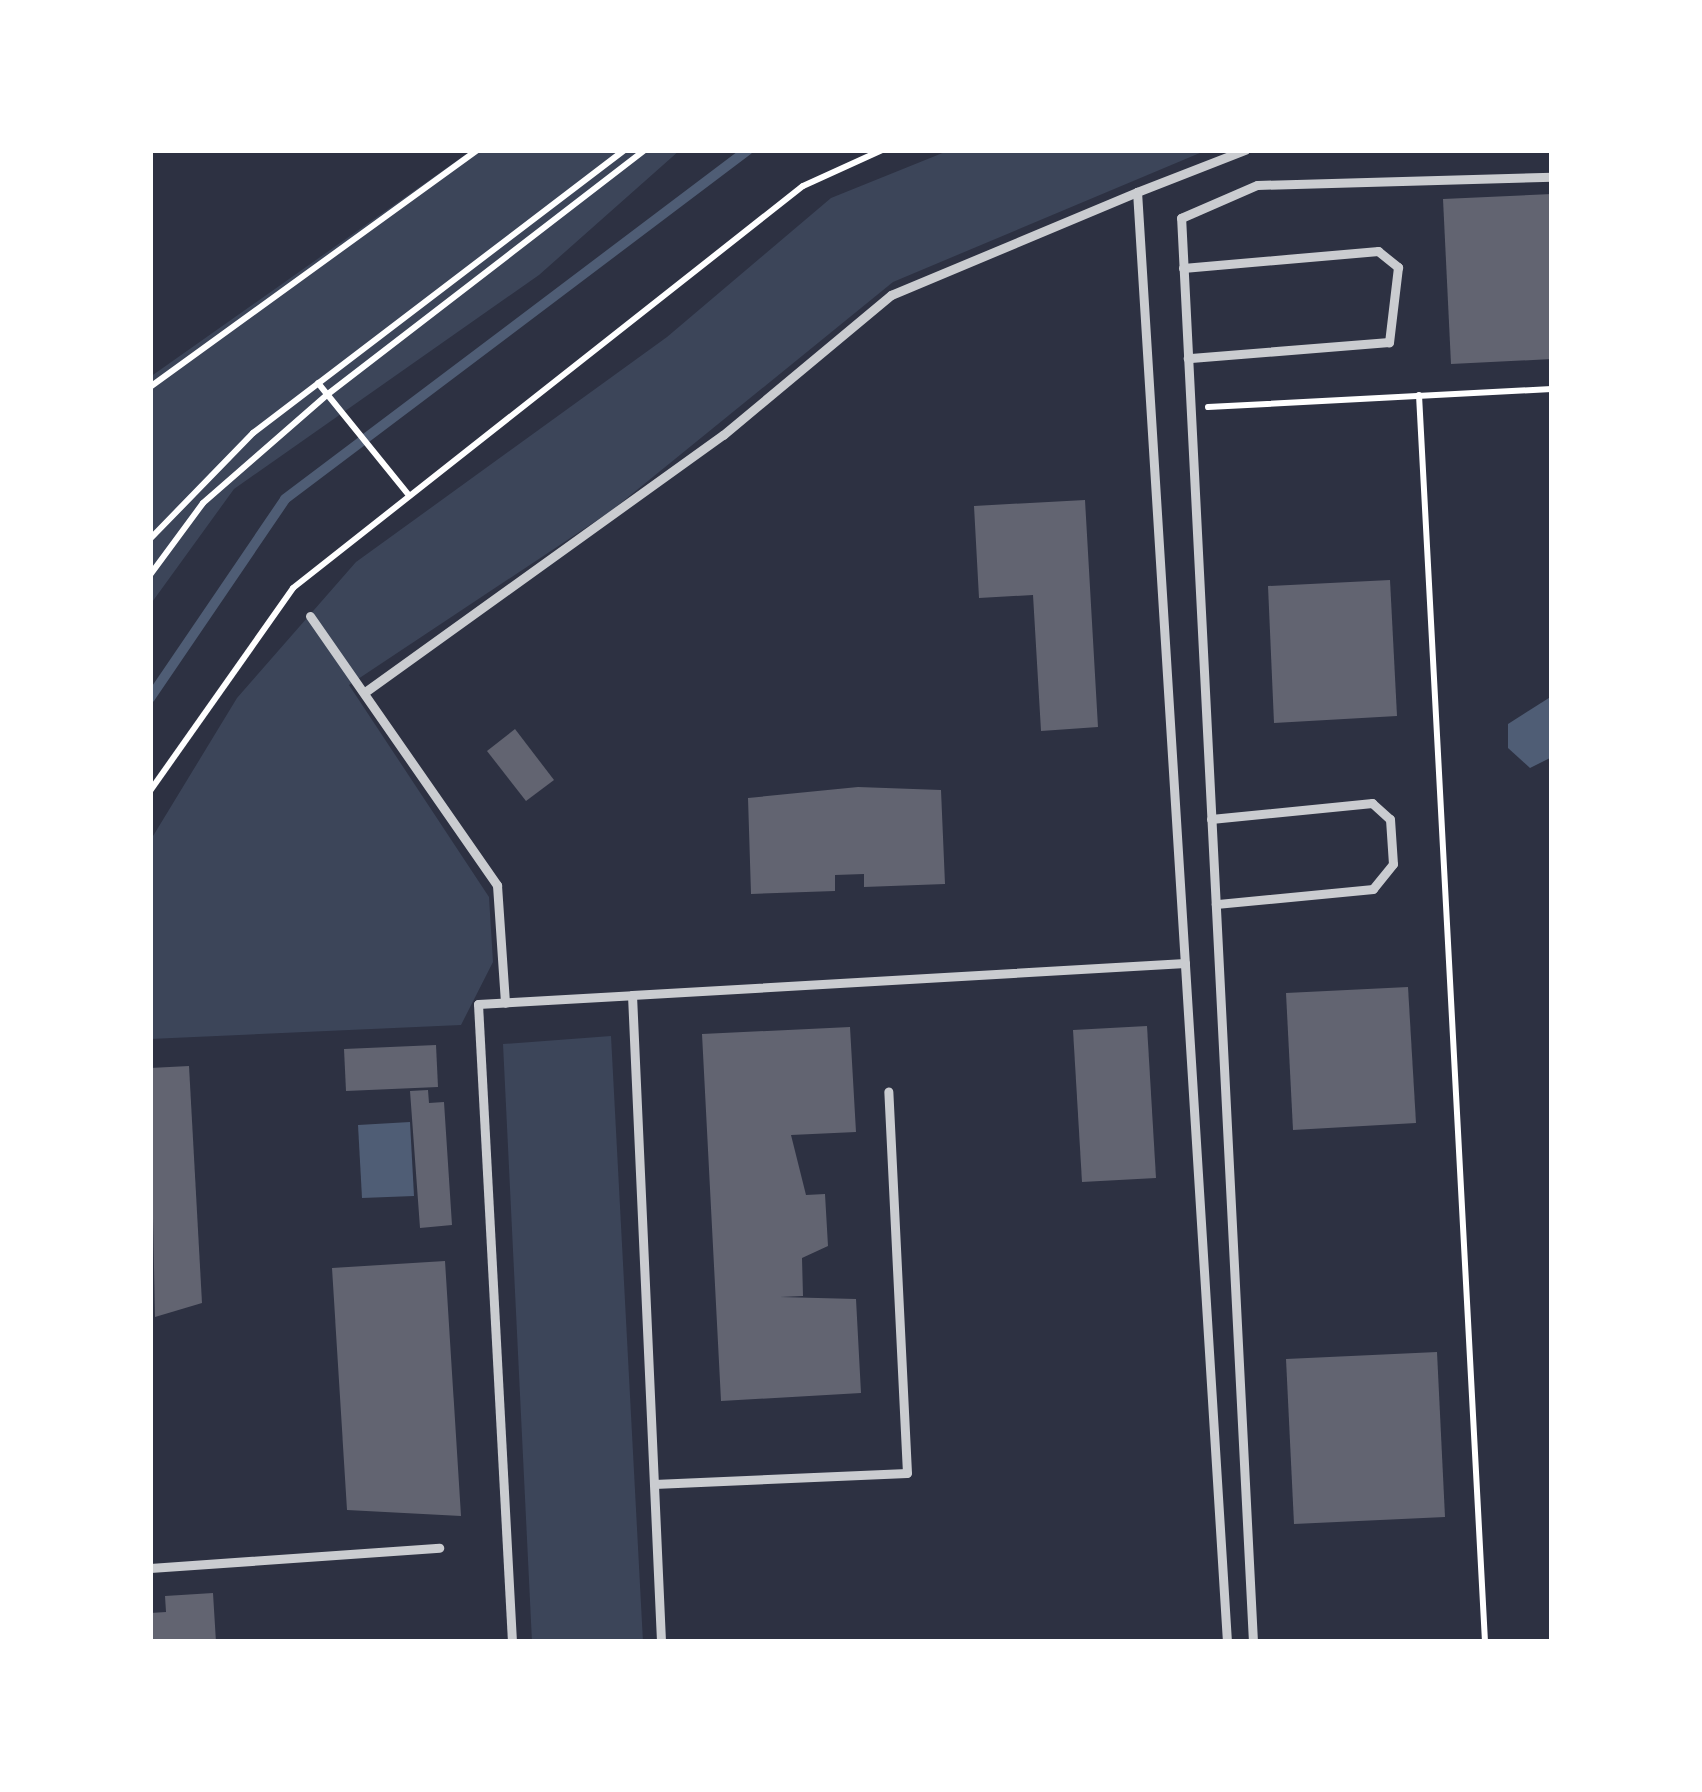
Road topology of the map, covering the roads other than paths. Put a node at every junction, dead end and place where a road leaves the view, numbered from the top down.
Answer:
1 (1245, 150) edge
2 (1552, 177) edge
3 (1137, 192) junction
4 (1184, 268) junction
5 (1188, 358) junction
6 (310, 616) dead end
7 (365, 692) junction
8 (1211, 819) junction
9 (1216, 904) junction
10 (1185, 964) junction
11 (632, 994) junction
12 (506, 1003) junction
13 (888, 1090) dead end
14 (654, 1484) junction
15 (439, 1548) dead end
16 (150, 1568) edge
17 (512, 1642) edge
18 (661, 1642) edge
19 (1227, 1642) edge
20 (1253, 1642) edge

1 - 3 lane
2 - 4 lane
3 - 7 lane
3 - 10 lane
4 - 5 lane
4 - 5 lane
5 - 8 lane
6 - 7 lane
7 - 12 lane
8 - 9 lane
8 - 9 lane
9 - 20 lane
10 - 11 lane
10 - 19 lane
11 - 12 lane
11 - 14 lane
12 - 17 lane
13 - 14 lane
14 - 18 lane
15 - 16 lane

